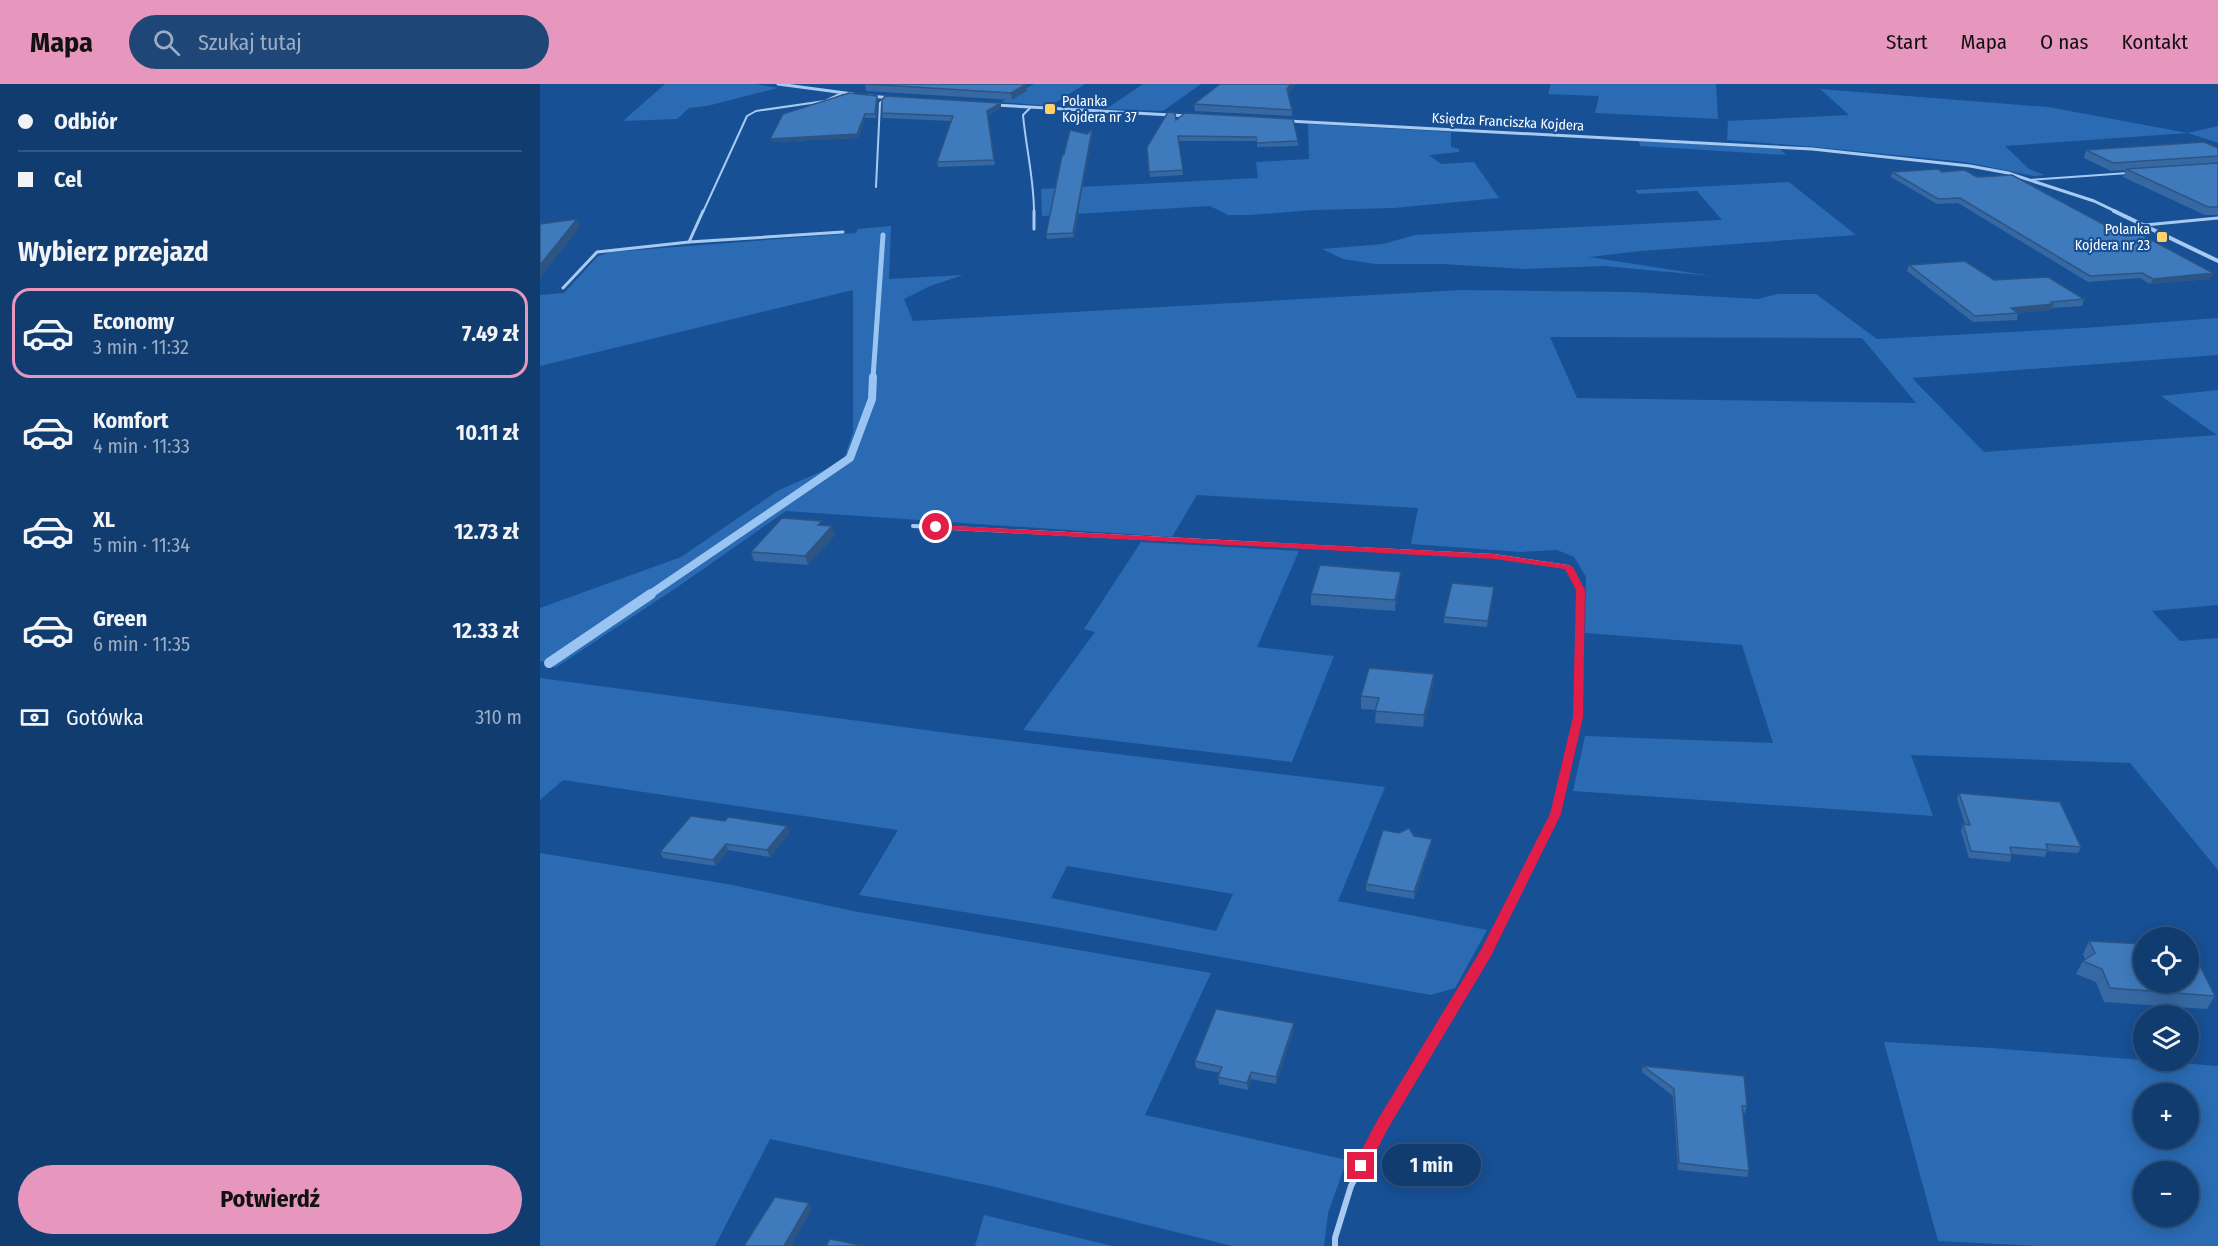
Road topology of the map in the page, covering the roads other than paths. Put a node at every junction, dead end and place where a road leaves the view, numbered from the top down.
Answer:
1 (778, 84) edge
2 (842, 93) junction
3 (885, 97) junction
4 (897, 98) edge
5 (987, 104) edge
6 (1031, 107) junction
7 (1198, 116) edge
8 (1279, 121) edge
9 (2136, 172) edge
10 (2030, 180) junction
11 (876, 187) dead end
12 (2218, 218) edge
13 (2145, 225) junction
14 (1034, 229) dead end
15 (843, 232) dead end
16 (689, 242) junction
17 (2218, 261) edge
18 (563, 288) dead end
19 (913, 526) dead end
20 (1335, 1246) edge

1 - 2 street
2 - 3 street
2 - 16 lane
3 - 4 street
3 - 11 lane
5 - 6 street
6 - 7 street
6 - 14 lane
8 - 10 street, Księdza Franciszka Kojdera
9 - 10 lane
10 - 13 street, Księdza Franciszka Kojdera
12 - 13 lane
13 - 17 street, Księdza Franciszka Kojdera
15 - 16 lane
16 - 18 lane
19 - 20 lane

